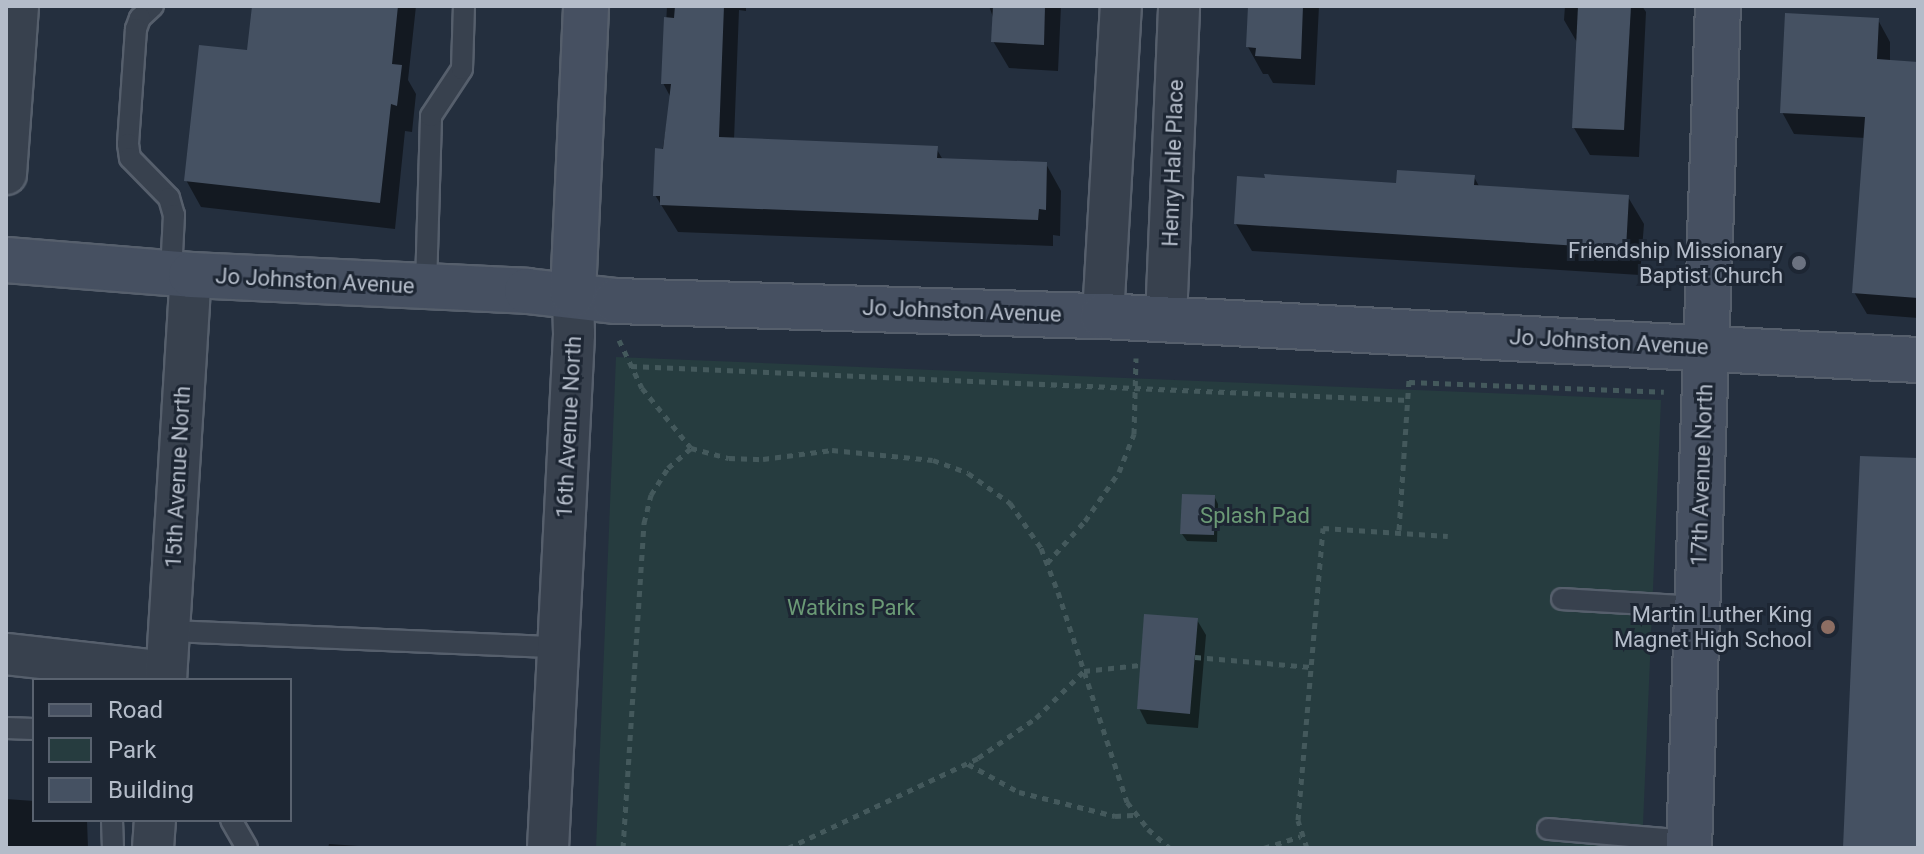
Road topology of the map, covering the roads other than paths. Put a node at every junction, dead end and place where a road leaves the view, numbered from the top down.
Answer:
1 (153, 6) edge
2 (464, 6) edge
3 (586, 6) edge
4 (1121, 6) edge
5 (1179, 6) edge
6 (1718, 6) edge
7 (13, 15) edge
8 (6, 174) edge
9 (6, 260) edge
10 (181, 274) junction
11 (426, 286) junction
12 (573, 294) junction
13 (1136, 317) junction
14 (1707, 347) junction
15 (1918, 360) edge
16 (1562, 599) dead end
17 (1697, 607) junction
18 (169, 631) junction
19 (558, 647) junction
20 (6, 654) edge
21 (166, 676) edge
22 (6, 728) edge
23 (32, 729) edge
24 (112, 822) edge
25 (155, 822) edge
26 (232, 822) edge
27 (1548, 829) dead end
28 (1689, 845) edge
29 (113, 848) edge
30 (153, 848) edge
31 (247, 848) edge
32 (548, 848) edge

1 - 10 lane
2 - 11 lane
3 - 12 street, 16th Avenue North
4 - 13 street
5 - 13 street, Henry Hale Place
6 - 14 street, 17th Avenue North
7 - 8 street
9 - 10 street, Jo Johnston Avenue
10 - 11 street, Jo Johnston Avenue
10 - 18 street, 15th Avenue North
11 - 12 street, Jo Johnston Avenue
12 - 13 street, Jo Johnston Avenue
12 - 19 street, 16th Avenue North
13 - 14 street, Jo Johnston Avenue
14 - 15 street, Jo Johnston Avenue
14 - 17 street, 17th Avenue North
16 - 17 lane
17 - 28 street, 17th Avenue North
18 - 19 lane
18 - 21 street, 15th Avenue North
19 - 32 street, 16th Avenue North
20 - 21 street
22 - 23 lane
24 - 29 lane
25 - 30 street
26 - 31 lane
27 - 28 lane

